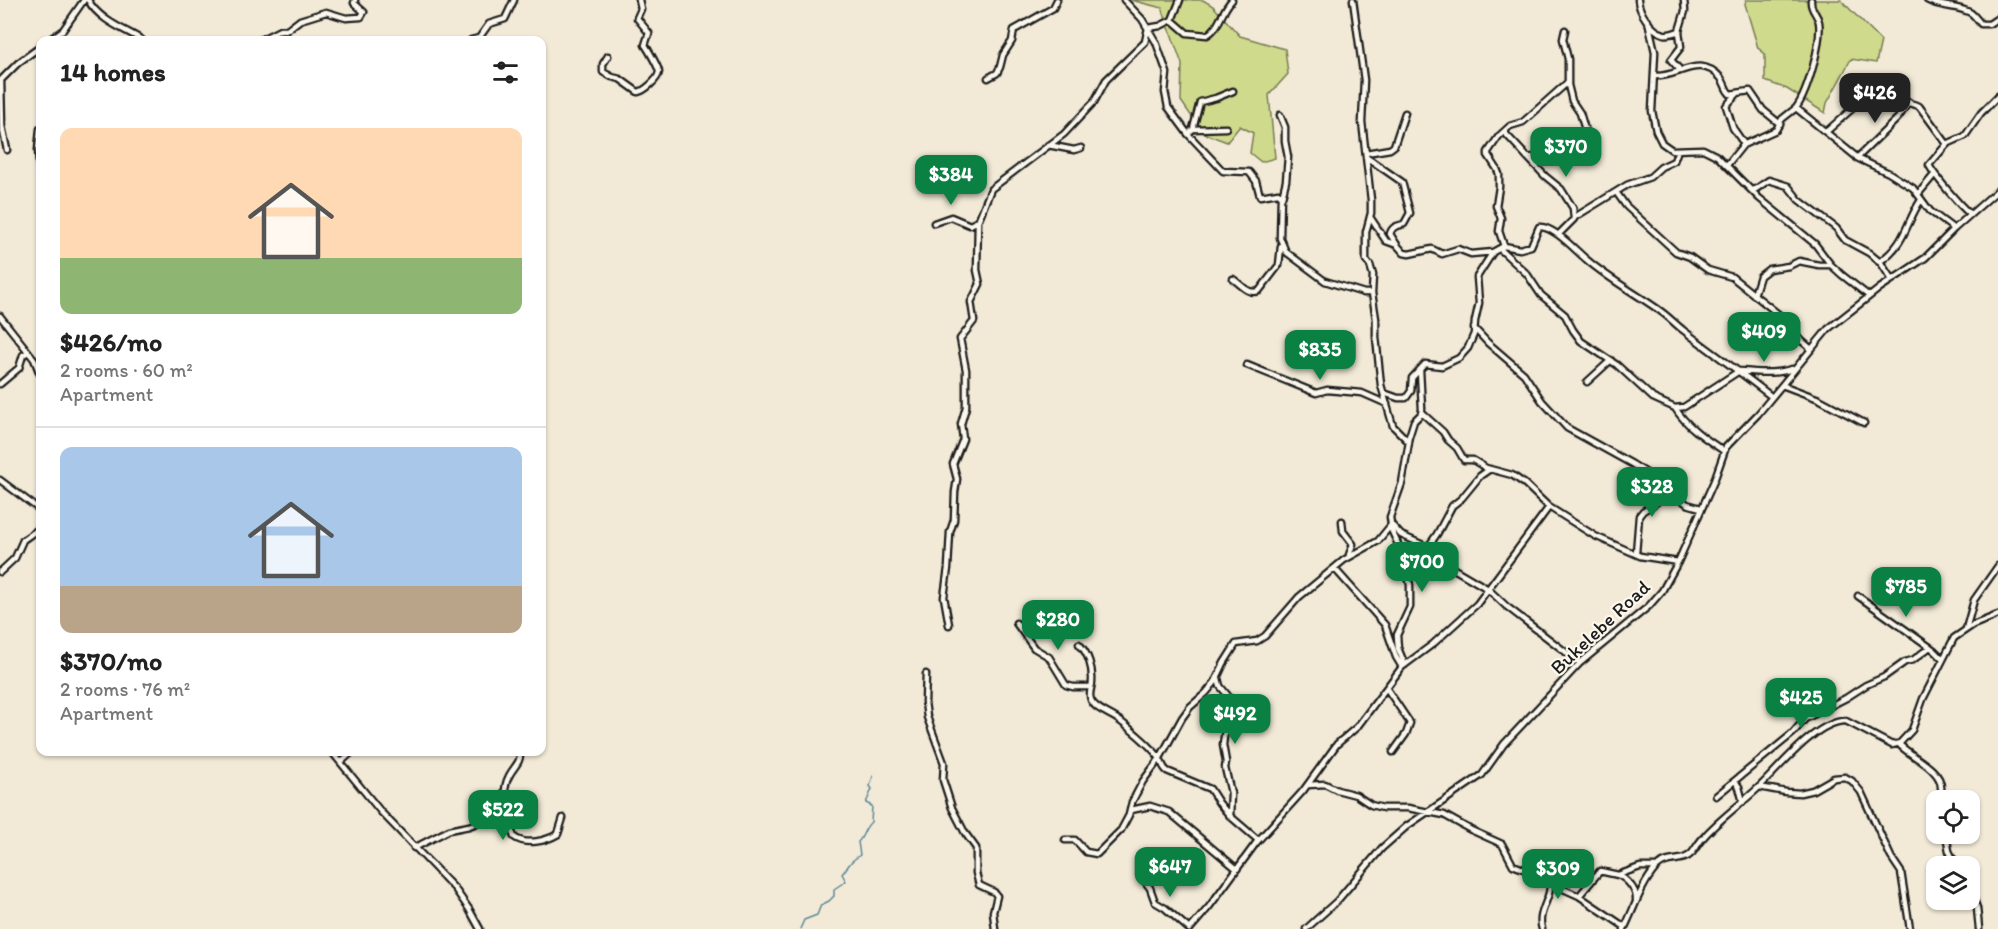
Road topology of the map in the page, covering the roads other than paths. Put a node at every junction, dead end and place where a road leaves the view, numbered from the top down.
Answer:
1 (86, 0) edge
2 (355, 0) edge
3 (514, 0) edge
4 (639, 0) edge
5 (1057, 0) edge
6 (1124, 0) edge
7 (1180, 0) edge
8 (1232, 0) edge
9 (1353, 0) edge
10 (1638, 0) edge
11 (1684, 0) edge
12 (1811, 0) edge
13 (1927, 0) edge
14 (1998, 18) edge
15 (1172, 20) junction
16 (1648, 21) junction
17 (1148, 28) junction
18 (63, 30) junction
19 (1565, 30) dead end
20 (1679, 32) junction
21 (55, 36) edge
22 (60, 36) edge
23 (135, 36) edge
24 (268, 36) edge
25 (480, 36) edge
26 (36, 50) edge
27 (608, 56) dead end
28 (1680, 70) junction
29 (1654, 76) junction
30 (988, 78) dead end
31 (0, 81) edge
32 (1568, 82) junction
33 (1233, 91) dead end
34 (1737, 94) junction
35 (1998, 96) edge
36 (1909, 102) junction
37 (1796, 108) junction
38 (1405, 113) dead end
39 (1280, 115) dead end
40 (1780, 124) junction
41 (1226, 128) dead end
42 (1193, 129) junction
43 (1504, 132) junction
44 (1826, 132) junction
45 (1188, 134) junction
46 (1744, 144) junction
47 (1947, 144) junction
48 (1048, 145) junction
49 (1081, 148) dead end
50 (7, 150) dead end
51 (1678, 150) junction
52 (1366, 155) junction
53 (1527, 157) junction
54 (1857, 158) junction
55 (1727, 165) junction
56 (1934, 175) junction
57 (1750, 190) junction
58 (1998, 190) edge
59 (1616, 192) junction
60 (1919, 194) junction
61 (1282, 197) junction
62 (1921, 200) junction
63 (1970, 214) junction
64 (1575, 217) junction
65 (1370, 218) junction
66 (978, 221) junction
67 (934, 223) dead end
68 (1953, 229) junction
69 (1559, 234) junction
70 (1281, 243) junction
71 (1396, 245) junction
72 (1502, 247) junction
73 (1493, 252) junction
74 (1880, 262) junction
75 (1831, 265) junction
76 (1233, 279) dead end
77 (1892, 280) junction
78 (1372, 293) junction
79 (1754, 295) junction
80 (1869, 296) junction
81 (0, 316) edge
82 (1474, 328) junction
83 (1810, 348) junction
84 (28, 352) junction
85 (1611, 360) junction
86 (1247, 365) dead end
87 (36, 367) edge
88 (1794, 368) junction
89 (1420, 370) junction
90 (1739, 371) junction
91 (1587, 382) dead end
92 (0, 384) edge
93 (1782, 385) junction
94 (1384, 393) junction
95 (1772, 397) junction
96 (1387, 404) junction
97 (1675, 408) junction
98 (1422, 413) junction
99 (1864, 423) dead end
100 (1408, 440) junction
101 (1724, 451) junction
102 (1490, 469) junction
103 (0, 480) edge
104 (1665, 486) junction
105 (36, 507) edge
106 (1549, 507) junction
107 (1701, 508) junction
108 (1342, 521) dead end
109 (1391, 526) junction
110 (36, 531) edge
111 (1428, 547) junction
112 (1636, 553) junction
113 (1348, 557) junction
114 (1678, 562) junction
115 (1998, 566) edge
116 (1335, 569) junction
117 (0, 572) edge
118 (1488, 589) junction
119 (1858, 596) dead end
120 (1998, 615) edge
121 (1016, 623) dead end
122 (949, 625) dead end
123 (1966, 629) junction
124 (1079, 644) dead end
125 (1930, 647) junction
126 (1942, 658) junction
127 (1580, 663) junction
128 (1404, 666) junction
129 (926, 674) dead end
130 (1218, 677) junction
131 (1091, 687) junction
132 (1387, 689) junction
133 (1798, 738) junction
134 (1899, 744) junction
135 (1393, 752) dead end
136 (336, 756) edge
137 (348, 756) edge
138 (520, 756) edge
139 (1160, 758) junction
140 (341, 762) junction
141 (1735, 781) junction
142 (1308, 785) junction
143 (1759, 787) junction
144 (1941, 790) edge
145 (1716, 796) dead end
146 (1743, 802) junction
147 (1131, 810) junction
148 (507, 812) junction
149 (1429, 812) junction
150 (1230, 816) junction
151 (564, 818) dead end
152 (1065, 840) dead end
153 (1258, 840) junction
154 (414, 848) junction
155 (1657, 867) junction
156 (1237, 869) junction
157 (1618, 875) junction
158 (1143, 879) dead end
159 (1548, 880) junction
160 (1579, 896) junction
161 (1636, 903) junction
162 (1977, 910) edge
163 (1625, 928) edge
164 (480, 929) edge
165 (995, 929) edge
166 (1189, 929) edge
167 (1306, 929) edge
168 (1542, 929) edge
169 (1910, 929) edge
170 (1979, 929) edge

1 - 18 street
1 - 23 street
2 - 24 street
3 - 25 street
4 - 27 street
5 - 30 street
6 - 17 street
7 - 15 street
8 - 15 street
9 - 52 street
10 - 16 street
11 - 20 street
12 - 37 street
13 - 14 street
15 - 17 street
16 - 20 street
16 - 29 street
17 - 45 street
17 - 48 street
18 - 21 street
18 - 22 street
19 - 32 street
20 - 28 street
26 - 31 street
28 - 29 street
28 - 34 street
29 - 51 street
31 - 50 street
32 - 43 street
32 - 53 street
33 - 42 street
34 - 40 street
34 - 46 street
35 - 47 street
36 - 44 street
36 - 47 street
36 - 54 street
37 - 40 street
37 - 44 street
38 - 52 street
39 - 61 street
40 - 46 street
41 - 42 street
42 - 45 street
43 - 53 street
43 - 72 street
44 - 54 street
45 - 61 street
46 - 55 street
47 - 56 street
48 - 49 street
48 - 66 street
51 - 55 street
51 - 59 street
52 - 65 street
52 - 71 street
53 - 64 street
54 - 60 street
55 - 57 street
56 - 60 street
56 - 63 street
57 - 74 street
57 - 75 street
58 - 63 street, Bukelebe Road
59 - 64 street
59 - 79 street
60 - 62 street
61 - 70 street
62 - 68 street
62 - 74 street
63 - 68 street, Bukelebe Road
64 - 69 street
65 - 71 street
65 - 78 street
66 - 67 street
66 - 122 street
68 - 77 street, Bukelebe Road
69 - 72 street
69 - 90 street
70 - 76 street
70 - 78 street
71 - 73 street
72 - 73 street
72 - 85 street
73 - 82 street
74 - 77 street
75 - 79 street
75 - 80 street
77 - 80 street, Bukelebe Road
78 - 94 street
79 - 83 street
80 - 83 street, Bukelebe Road
81 - 84 street
82 - 89 street
82 - 104 street
83 - 88 street, Bukelebe Road
84 - 87 street
84 - 92 street
85 - 91 street
85 - 97 street
86 - 96 street
88 - 90 street
88 - 93 street, Bukelebe Road
89 - 94 street
89 - 98 street
90 - 95 street
90 - 97 street
93 - 95 street, Bukelebe Road
93 - 99 street
94 - 96 street
95 - 101 street, Bukelebe Road
96 - 100 street
97 - 101 street
98 - 100 street
98 - 102 street
100 - 109 street
101 - 107 street, Bukelebe Road
102 - 106 street
102 - 111 street
103 - 105 street
104 - 107 street
104 - 112 street
106 - 112 street
106 - 118 street
107 - 114 street, Bukelebe Road
108 - 113 street
109 - 111 street
109 - 113 street
109 - 128 street
110 - 117 street
111 - 118 street
112 - 114 street
113 - 116 street
114 - 127 street, Bukelebe Road
115 - 123 street
116 - 128 street
116 - 130 street
118 - 127 street
118 - 128 street
119 - 125 street
120 - 123 street
121 - 131 street
123 - 126 street
124 - 131 street
125 - 126 street
125 - 133 street
126 - 134 street
127 - 149 street, Bukelebe Road
128 - 132 street
129 - 165 street
130 - 139 street
130 - 150 street
131 - 139 street
132 - 135 street
132 - 142 street
133 - 134 street
133 - 141 street
133 - 143 street
134 - 144 street
136 - 140 street
137 - 140 street
138 - 148 street
139 - 147 street
139 - 150 street
140 - 154 street
141 - 145 street
141 - 146 street
142 - 149 street
142 - 153 street
143 - 146 street
143 - 169 street
146 - 155 street
147 - 152 street
147 - 156 street
148 - 151 street
148 - 154 street
149 - 159 street
149 - 167 street, Bukelebe Road
150 - 153 street
153 - 156 street
154 - 164 street
155 - 157 street
155 - 161 street
156 - 166 street
157 - 160 street
157 - 161 street
158 - 166 street
159 - 160 street
159 - 168 street
160 - 163 street
161 - 163 street
162 - 170 street

